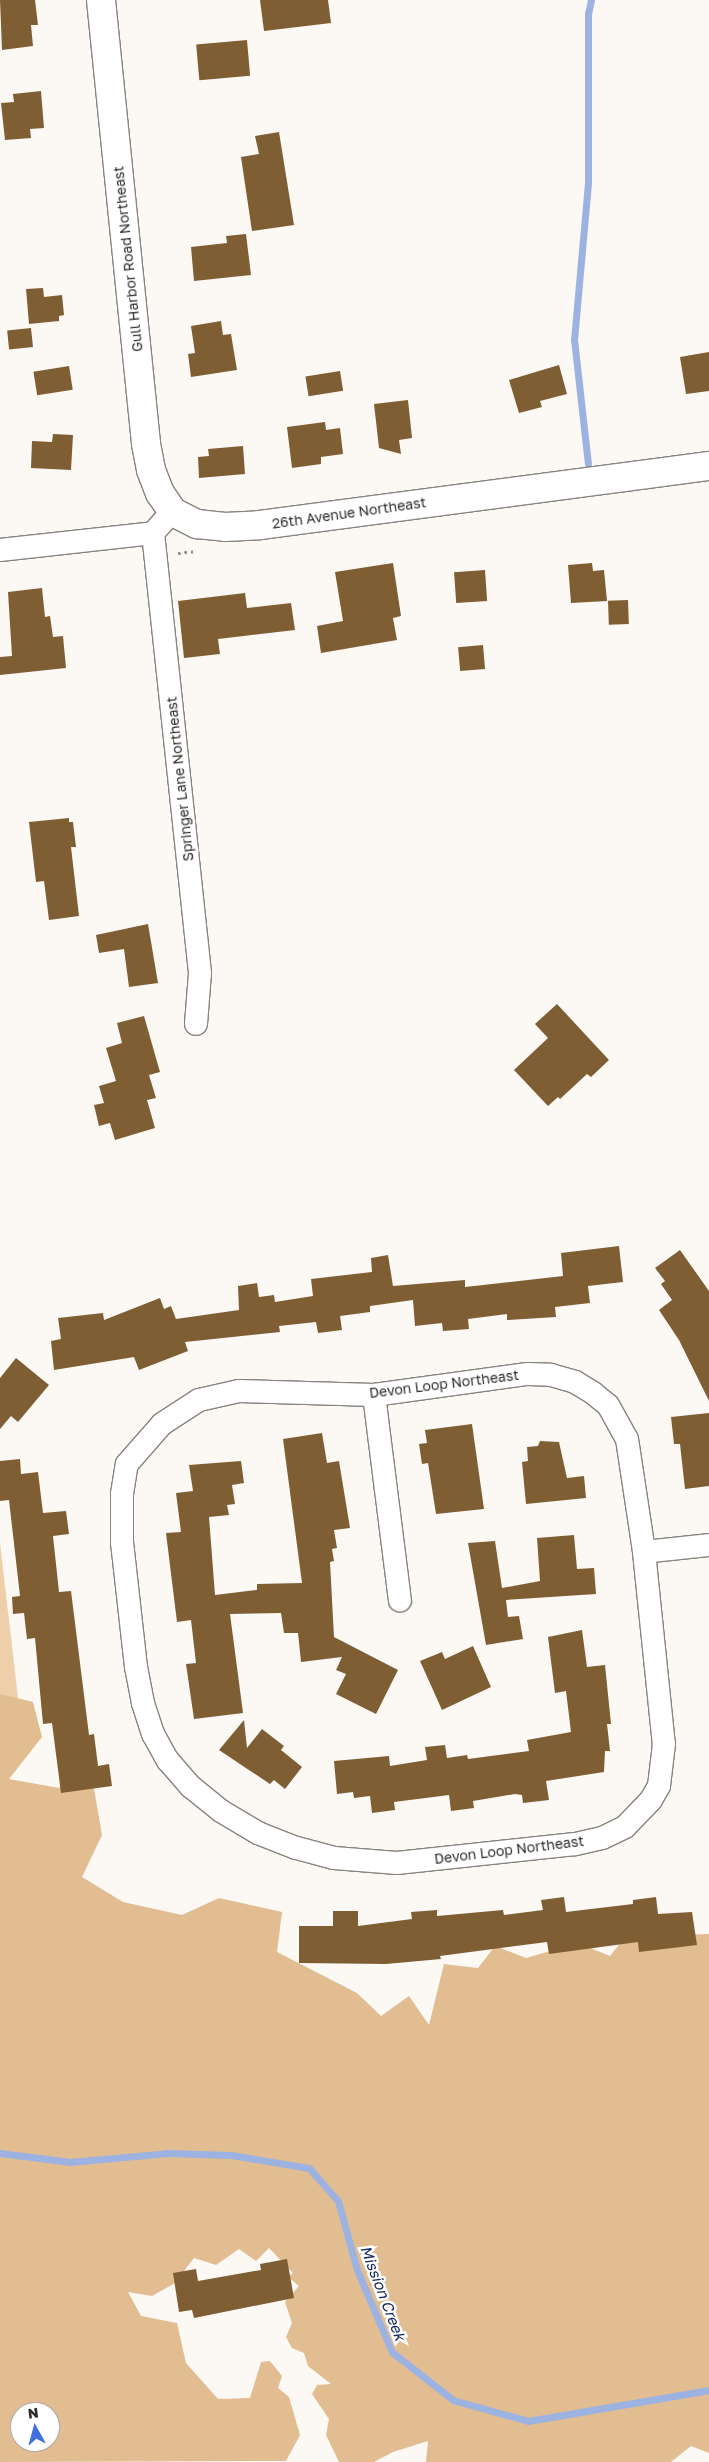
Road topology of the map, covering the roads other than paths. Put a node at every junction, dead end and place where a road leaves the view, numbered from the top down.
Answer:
1 (101, 0) edge
2 (709, 466) edge
3 (173, 512) junction
4 (153, 533) junction
5 (0, 550) edge
6 (196, 1024) dead end
7 (374, 1394) junction
8 (709, 1545) edge
9 (644, 1552) junction
10 (400, 1600) dead end

1 - 3 street, Gull Harbor Road Northeast
2 - 3 street, 26th Avenue Northeast
3 - 4 street
4 - 5 street
4 - 6 street, Springer Lane Northeast
7 - 9 street, Devon Loop Northeast
7 - 9 street, Devon Loop Northeast
7 - 10 street
8 - 9 street

